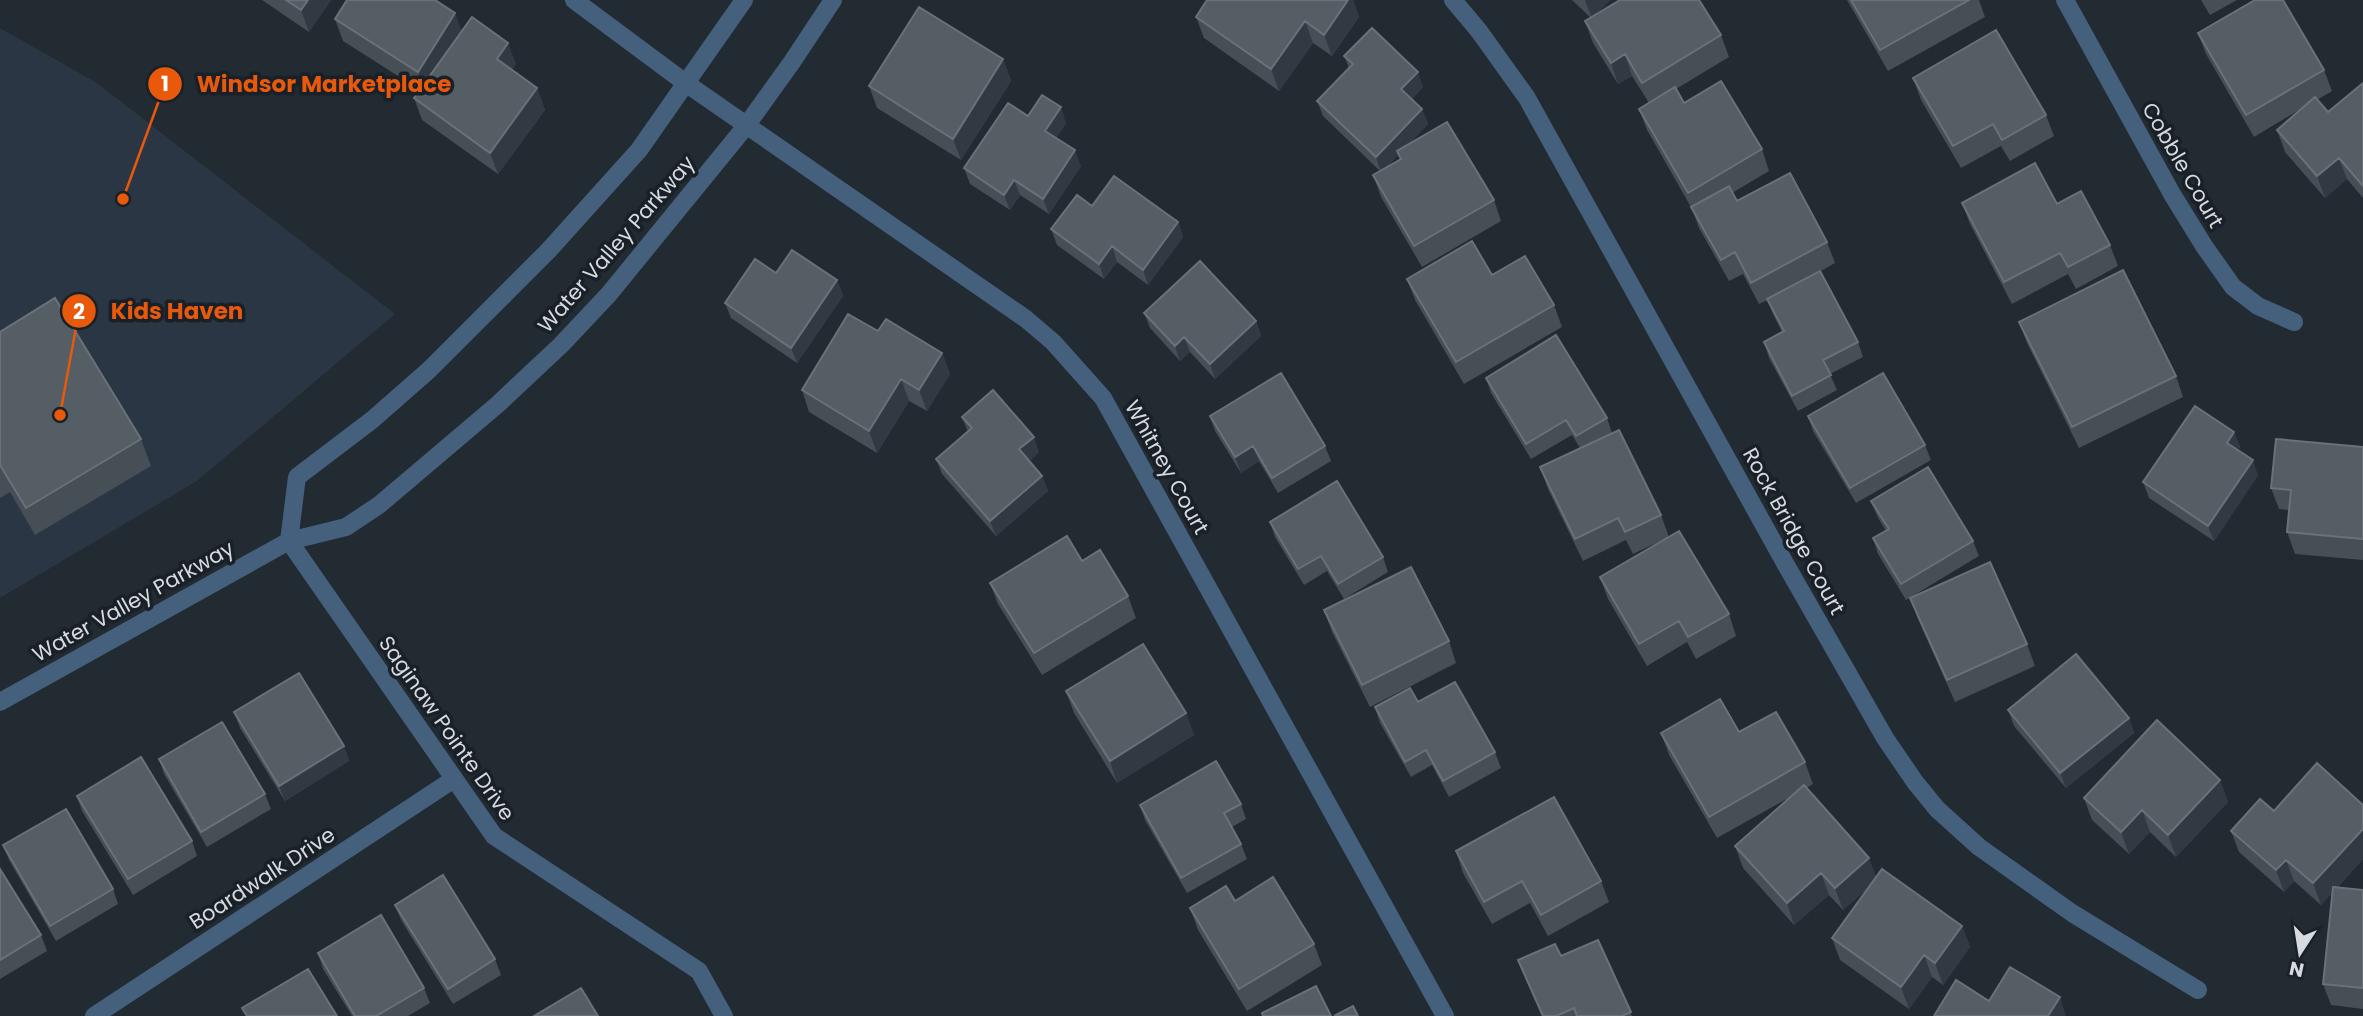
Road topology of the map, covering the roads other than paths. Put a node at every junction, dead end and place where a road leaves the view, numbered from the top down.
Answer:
1 (574, 0) edge
2 (744, 0) edge
3 (833, 0) edge
4 (1453, 0) edge
5 (2065, 0) edge
6 (687, 84) junction
7 (746, 126) junction
8 (2294, 322) dead end
9 (289, 541) junction
10 (0, 702) edge
11 (454, 779) junction
12 (2198, 990) dead end
13 (94, 1016) edge
14 (724, 1016) edge
15 (1445, 1016) edge

1 - 6 street, Whitney Court
2 - 6 street
3 - 7 street, Water Valley Parkway
4 - 12 street, Rock Bridge Court
5 - 8 street, Cobble Court
6 - 7 street, Whitney Court
6 - 9 street
7 - 9 street, Water Valley Parkway
7 - 15 street, Whitney Court
9 - 10 street, Water Valley Parkway
9 - 11 street, Saginaw Pointe Drive
11 - 13 street, Boardwalk Drive
11 - 14 street, Saginaw Pointe Drive

